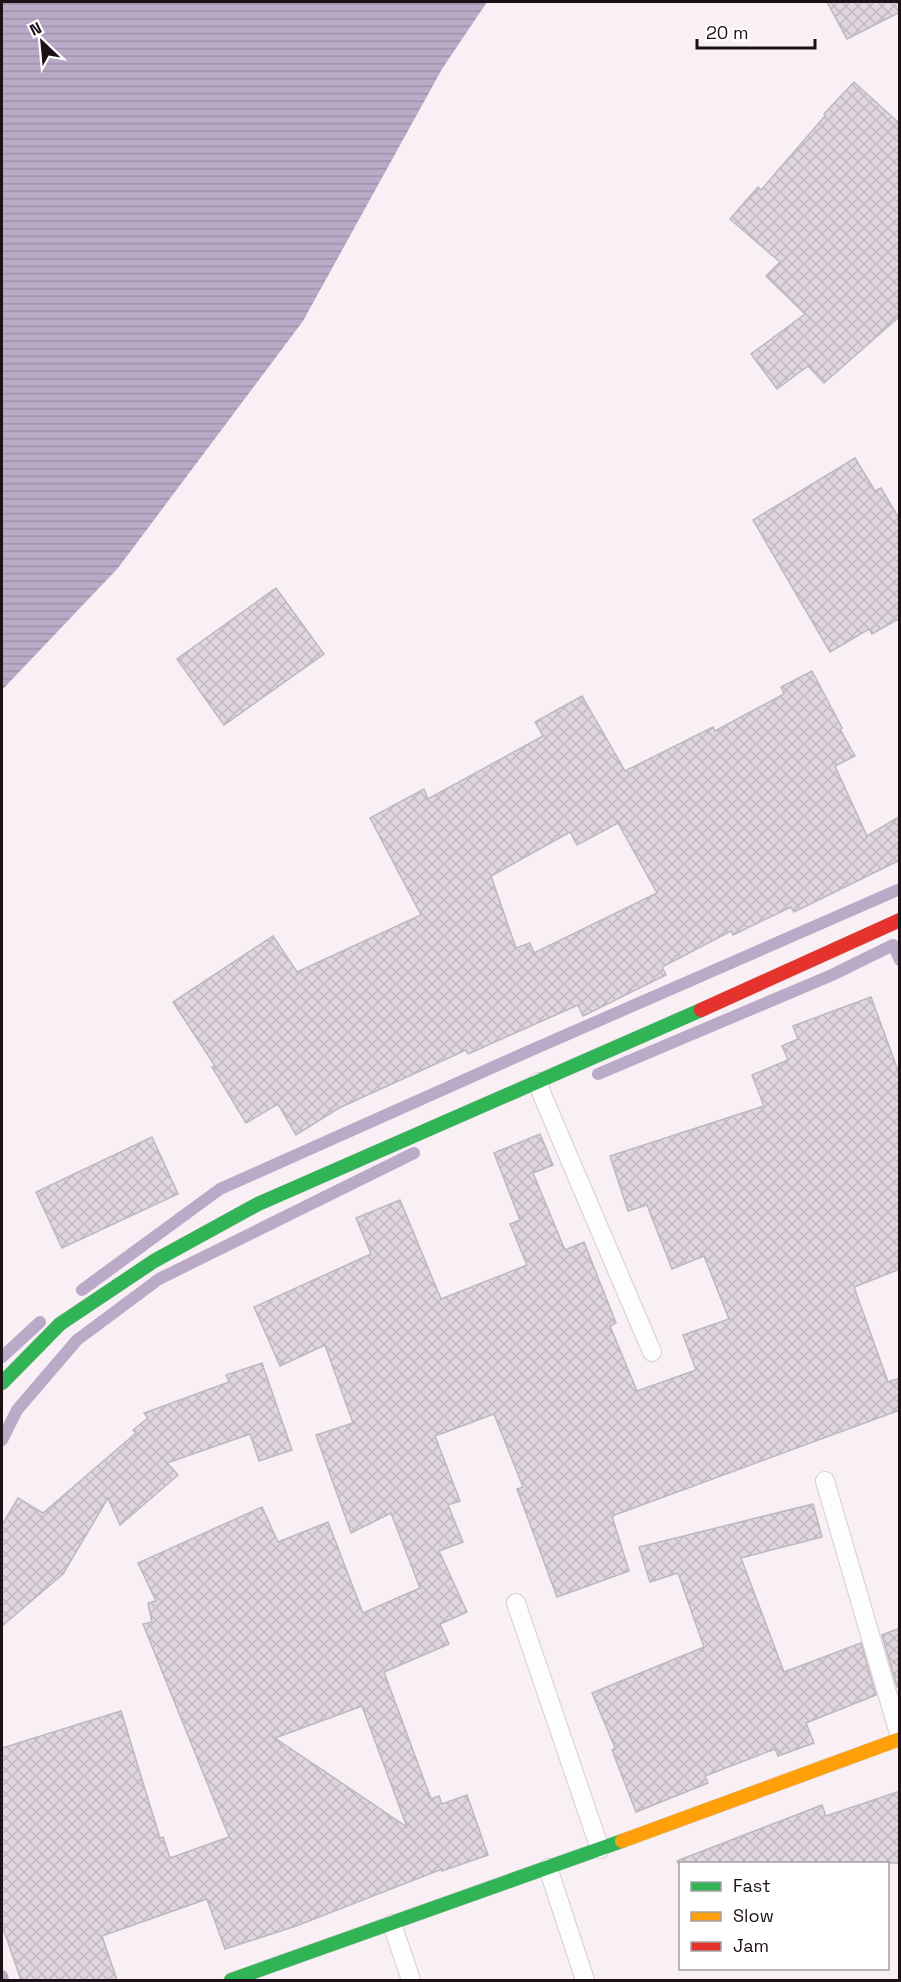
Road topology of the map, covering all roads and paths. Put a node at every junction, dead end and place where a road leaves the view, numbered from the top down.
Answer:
1 (898, 921) edge
2 (538, 1082) junction
3 (652, 1352) dead end
4 (2, 1383) edge
5 (825, 1481) dead end
6 (516, 1603) dead end
7 (900, 1738) edge
8 (600, 1849) junction
9 (548, 1868) junction
10 (392, 1924) junction
11 (231, 1980) edge
12 (411, 1980) edge
13 (585, 1980) edge

1 - 2 main road
2 - 3 lane
2 - 4 main road
5 - 7 lane
6 - 8 lane
7 - 8 main road
8 - 9 main road
9 - 10 main road
9 - 13 lane
10 - 11 main road
10 - 12 lane

